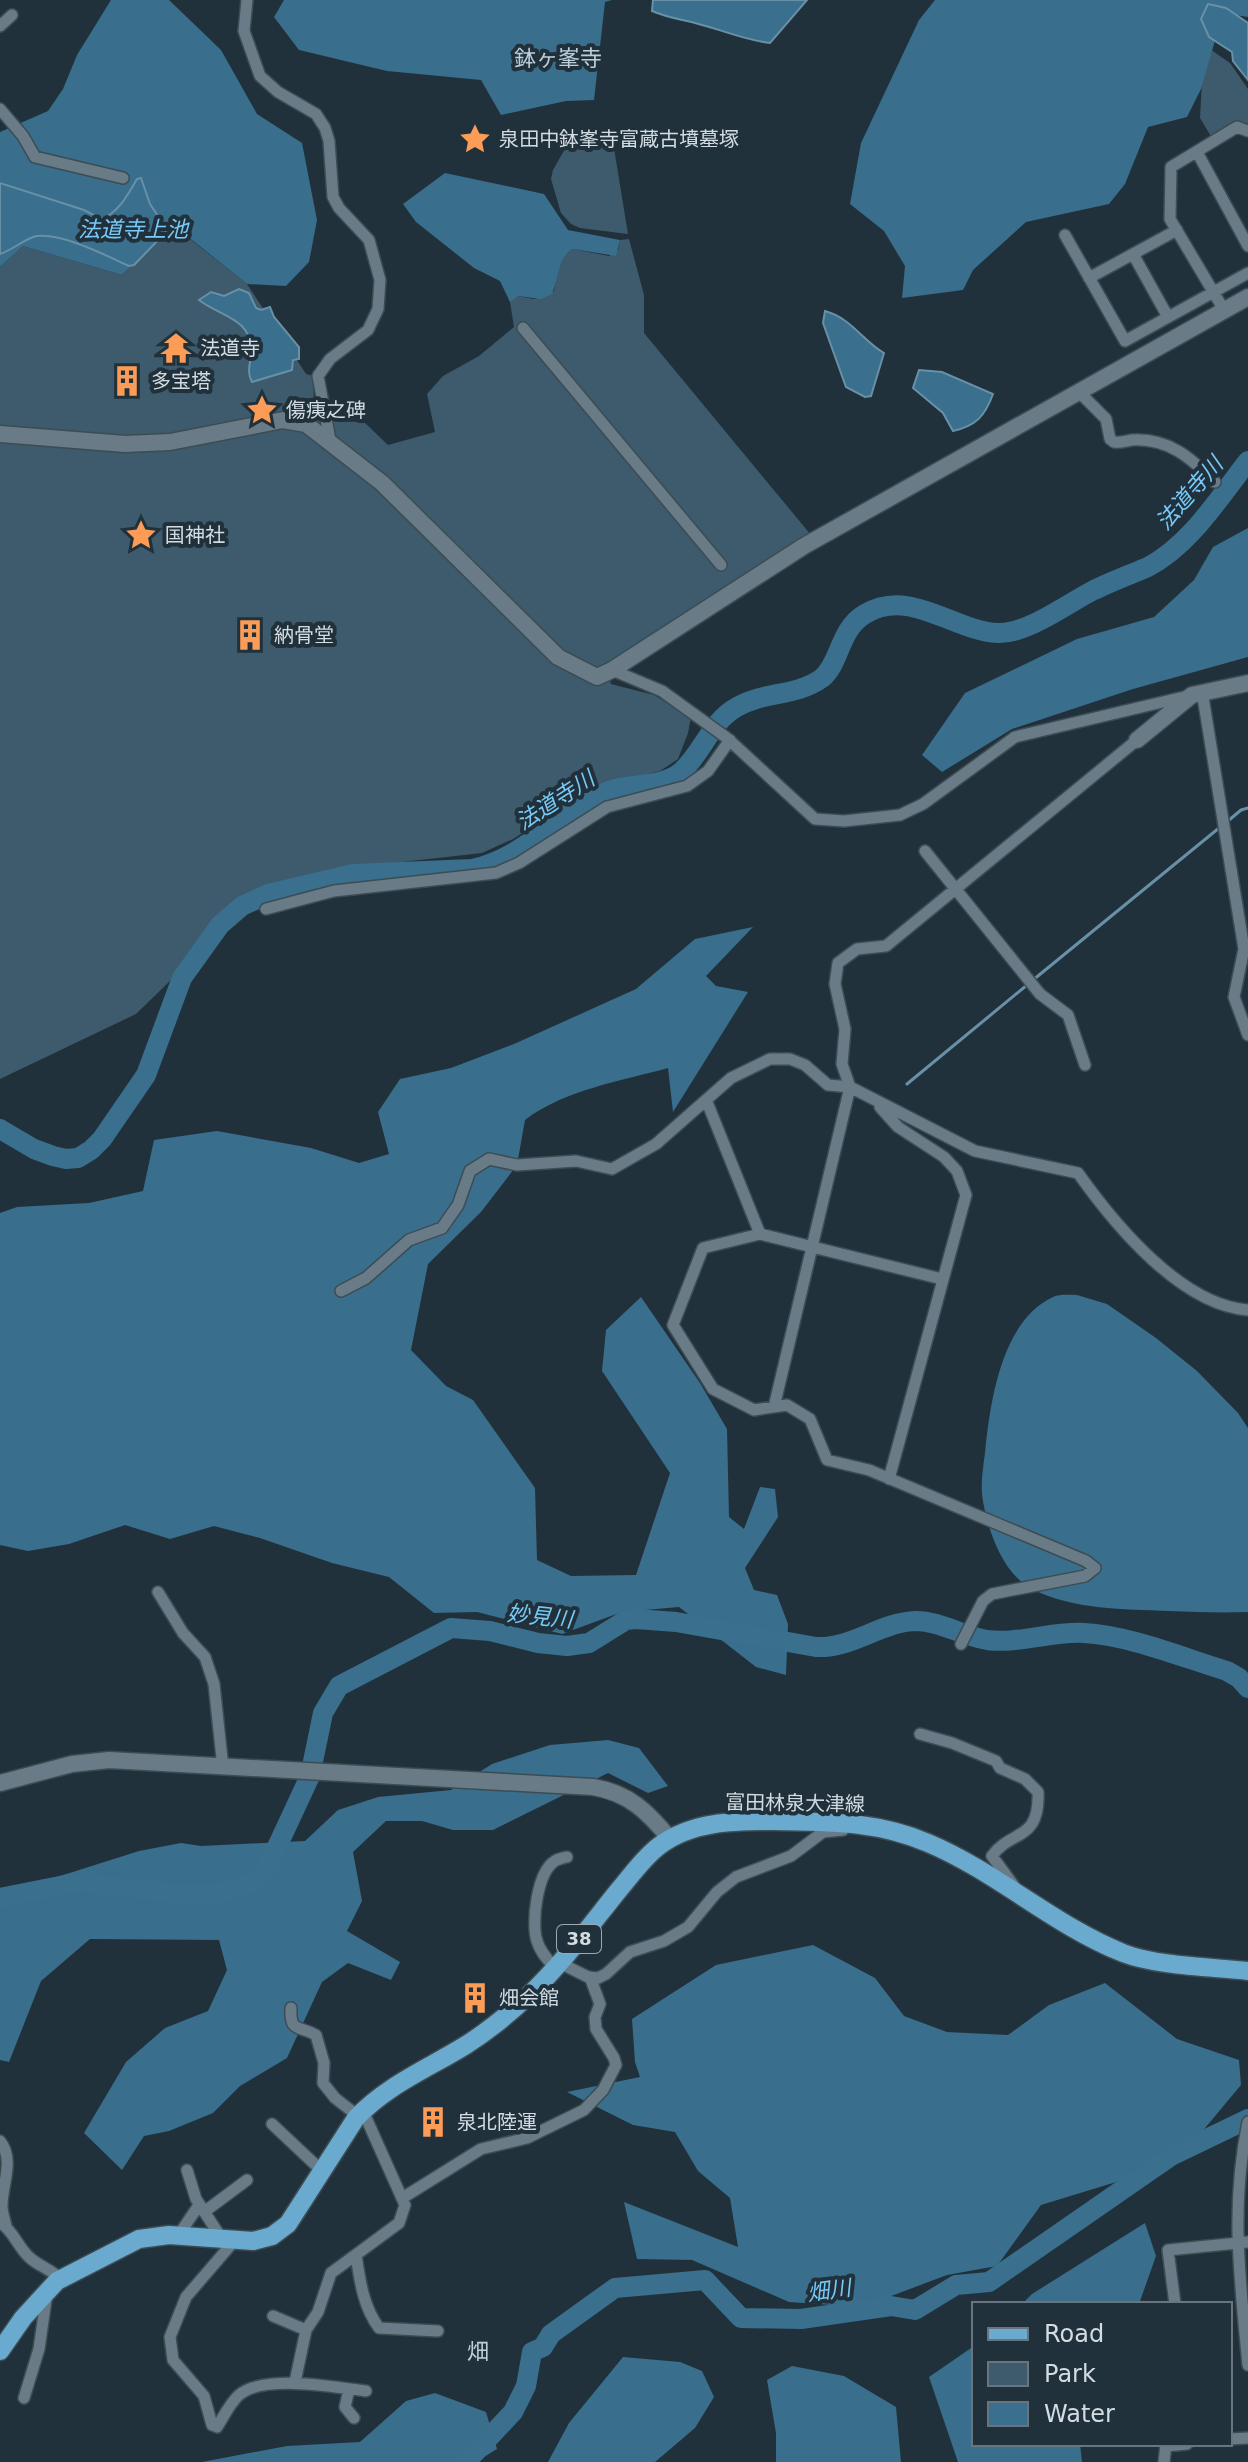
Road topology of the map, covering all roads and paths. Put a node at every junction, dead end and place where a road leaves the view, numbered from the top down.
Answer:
1 (247, 0) edge
2 (12, 15) dead end
3 (0, 26) edge
4 (0, 109) edge
5 (1248, 131) edge
6 (1197, 152) junction
7 (123, 178) dead end
8 (1177, 230) junction
9 (1065, 235) dead end
10 (1248, 246) edge
11 (1133, 254) junction
12 (1248, 273) edge
13 (1089, 278) junction
14 (1214, 293) junction
15 (1248, 297) edge
16 (1224, 310) junction
17 (1168, 317) junction
18 (523, 328) dead end
19 (1079, 392) junction
20 (0, 434) edge
21 (330, 440) junction
22 (1215, 482) dead end
23 (721, 565) dead end
24 (612, 670) junction
25 (1248, 683) edge
26 (1197, 693) junction
27 (728, 739) junction
28 (1137, 740) joint
29 (925, 851) dead end
30 (955, 889) junction
31 (266, 909) dead end
32 (1246, 948) edge
33 (1248, 1035) edge
34 (1085, 1065) dead end
35 (850, 1087) junction
36 (875, 1100) junction
37 (707, 1102) junction
38 (760, 1234) junction
39 (811, 1246) junction
40 (942, 1279) junction
41 (341, 1291) dead end
42 (1248, 1310) edge
43 (774, 1407) junction
44 (889, 1479) junction
45 (158, 1592) dead end
46 (961, 1644) dead end
47 (920, 1734) dead end
48 (223, 1768) junction
49 (0, 1783) edge
50 (853, 1823) junction
51 (670, 1839) junction
52 (567, 1857) dead end
53 (1021, 1897) junction
54 (557, 1965) junction
55 (1248, 1971) edge
56 (590, 1977) junction
57 (291, 2008) dead end
58 (360, 2113) junction
59 (1248, 2122) edge
60 (272, 2124) dead end
61 (0, 2141) edge
62 (187, 2170) dead end
63 (322, 2171) junction
64 (247, 2180) dead end
65 (404, 2197) junction
66 (202, 2208) junction
67 (3, 2224) edge
68 (178, 2236) junction
69 (228, 2240) junction
70 (1242, 2242) edge
71 (356, 2255) junction
72 (61, 2279) junction
73 (47, 2292) junction
74 (1175, 2302) edge
75 (273, 2316) dead end
76 (306, 2330) junction
77 (438, 2331) dead end
78 (0, 2351) edge
79 (1248, 2365) edge
80 (295, 2382) junction
81 (349, 2389) junction
82 (366, 2391) dead end
83 (24, 2398) dead end
84 (354, 2418) dead end

1 - 21 street
2 - 3 street
4 - 7 street
5 - 6 street
6 - 8 street
6 - 10 street
8 - 11 street
8 - 14 street
9 - 13 street
11 - 13 street
11 - 17 street
12 - 14 street
13 - 17 street
14 - 16 street
14 - 17 street
15 - 16 street
16 - 19 street
18 - 23 street
19 - 22 street
19 - 24 street
20 - 21 street
21 - 24 street
24 - 27 street
25 - 26 street
26 - 27 street
26 - 28 street
26 - 32 street
27 - 31 street
28 - 30 street
29 - 30 street
30 - 34 street
30 - 35 street
32 - 33 street
35 - 36 street
35 - 37 street
35 - 39 street
36 - 40 street
36 - 42 street
37 - 38 street
37 - 41 street
38 - 39 street
38 - 43 street
39 - 40 street
39 - 43 street
40 - 44 street
43 - 44 street
44 - 46 street
45 - 48 street
47 - 53 street
48 - 49 street
48 - 51 street
50 - 51 main road, 富田林泉大津線 / 38
50 - 53 main road, 富田林泉大津線 / 38
50 - 56 street
51 - 54 main road, 富田林泉大津線 / 38
52 - 54 street
53 - 55 main road, 富田林泉大津線 / 38
54 - 56 street
54 - 58 main road, 富田林泉大津線 / 38
56 - 65 street
57 - 58 street
58 - 63 main road, 富田林泉大津線 / 38
58 - 65 street
59 - 70 street
60 - 63 street
61 - 67 street
62 - 66 street
63 - 69 main road, 富田林泉大津線 / 38
64 - 66 street
65 - 71 street
66 - 68 street
66 - 69 street
67 - 72 street
68 - 69 main road, 富田林泉大津線 / 38
68 - 72 main road, 富田林泉大津線 / 38
69 - 80 street
70 - 74 street
70 - 79 street
71 - 76 street
71 - 77 street
72 - 73 main road, 富田林泉大津線 / 38
73 - 78 main road, 富田林泉大津線 / 38
73 - 83 street
75 - 76 street
76 - 80 street
80 - 81 street
81 - 82 street
81 - 84 street

